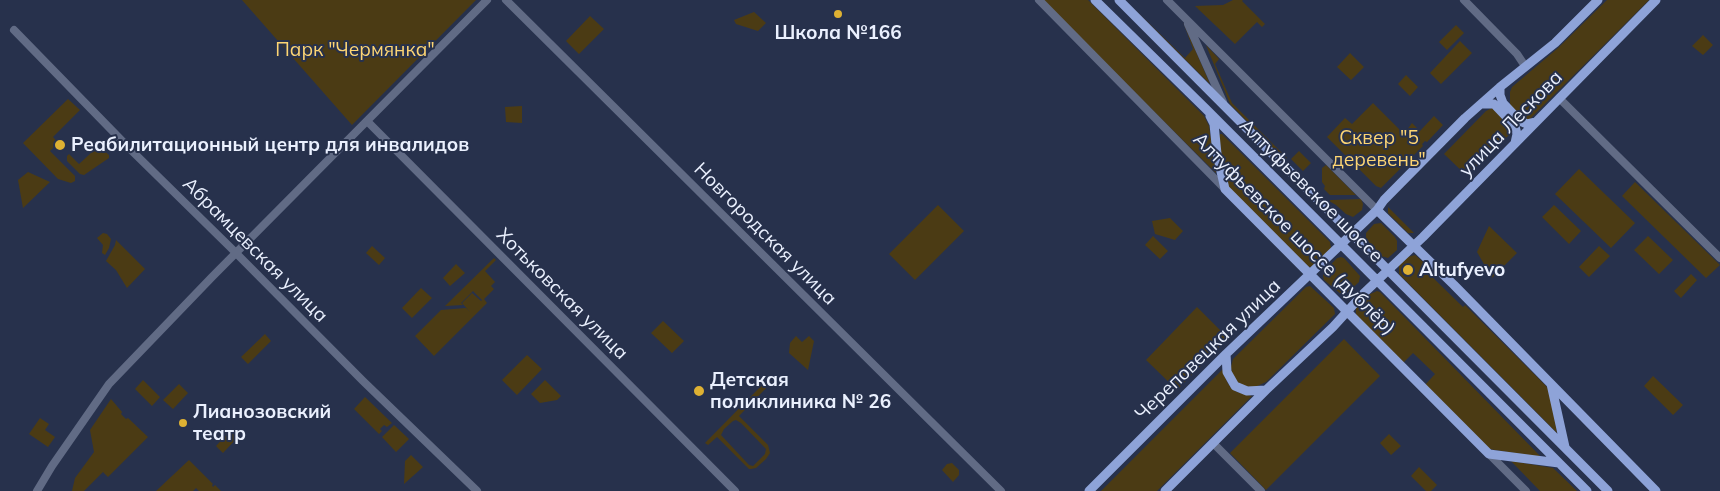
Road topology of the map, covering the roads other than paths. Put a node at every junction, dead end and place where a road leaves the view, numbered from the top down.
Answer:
1 (487, 0) edge
2 (506, 0) edge
3 (1039, 0) edge
4 (1095, 0) edge
5 (1119, 0) edge
6 (1167, 0) edge
7 (1464, 0) edge
8 (1598, 0) edge
9 (1656, 0) edge
10 (1186, 19) junction
11 (14, 30) dead end
12 (1526, 66) junction
13 (1500, 87) junction
14 (1559, 98) junction
15 (1224, 104) junction
16 (1480, 104) junction
17 (1206, 109) junction
18 (366, 121) junction
19 (1536, 122) junction
20 (1515, 144) junction
21 (1225, 189) junction
22 (1377, 210) junction
23 (1353, 234) junction
24 (1342, 244) junction
25 (1414, 246) junction
26 (236, 253) junction
27 (1720, 258) edge
28 (1389, 270) junction
29 (1309, 274) junction
30 (1378, 281) junction
31 (1347, 311) junction
32 (1226, 354) junction
33 (1551, 384) junction
34 (1266, 390) junction
35 (1213, 443) junction
36 (1564, 447) junction
37 (1489, 454) junction
38 (1559, 463) junction
39 (37, 491) edge
40 (477, 491) edge
41 (735, 491) edge
42 (1002, 491) edge
43 (1089, 491) edge
44 (1165, 491) edge
45 (1261, 491) edge
46 (1526, 491) edge
47 (1587, 491) edge
48 (1608, 491) edge
49 (1656, 491) edge

1 - 18 street
2 - 42 street, Новгородская улица
3 - 21 street, Алтуфьевское шоссе (дублёр)
4 - 17 main road, Алтуфьевское шоссе
5 - 15 main road, Алтуфьевское шоссе
6 - 10 street
7 - 12 street
8 - 12 main road, улица Лескова
9 - 14 main road, улица Лескова
10 - 15 street
10 - 22 street
11 - 26 street, Абрамцевская улица
12 - 13 main road, улица Лескова
13 - 16 main road, улица Лескова
13 - 19 main road
14 - 19 main road, улица Лескова
14 - 27 street
15 - 23 main road, Алтуфьевское шоссе
16 - 20 main road
16 - 22 main road, улица Лескова
17 - 21 main road
17 - 24 main road, Алтуфьевское шоссе
18 - 26 street
18 - 41 street, Хотьковская улица
19 - 20 main road, улица Лескова
20 - 25 main road, улица Лескова
21 - 29 main road, Алтуфьевское шоссе (дублёр)
22 - 23 main road, улица Лескова
22 - 25 main road
23 - 24 main road, Череповецкая улица
23 - 28 main road, Алтуфьевское шоссе
24 - 29 main road, Череповецкая улица
24 - 30 main road, Алтуфьевское шоссе
25 - 28 main road, улица Лескова
25 - 33 main road
26 - 39 street
26 - 40 street, Абрамцевская улица
28 - 30 main road
28 - 36 main road, Алтуфьевское шоссе
29 - 31 main road, Алтуфьевское шоссе (дублёр)
29 - 32 main road, Череповецкая улица
30 - 31 main road
30 - 38 main road, Алтуфьевское шоссе
31 - 34 main road
31 - 37 main road, Алтуфьевское шоссе (дублёр)
32 - 34 main road
32 - 43 main road, Череповецкая улица
33 - 36 main road
33 - 49 main road
34 - 35 main road
35 - 44 main road
35 - 45 street
36 - 48 main road, Алтуфьевское шоссе
37 - 38 main road
37 - 46 street, Алтуфьевское шоссе (дублёр)
38 - 47 main road, Алтуфьевское шоссе

